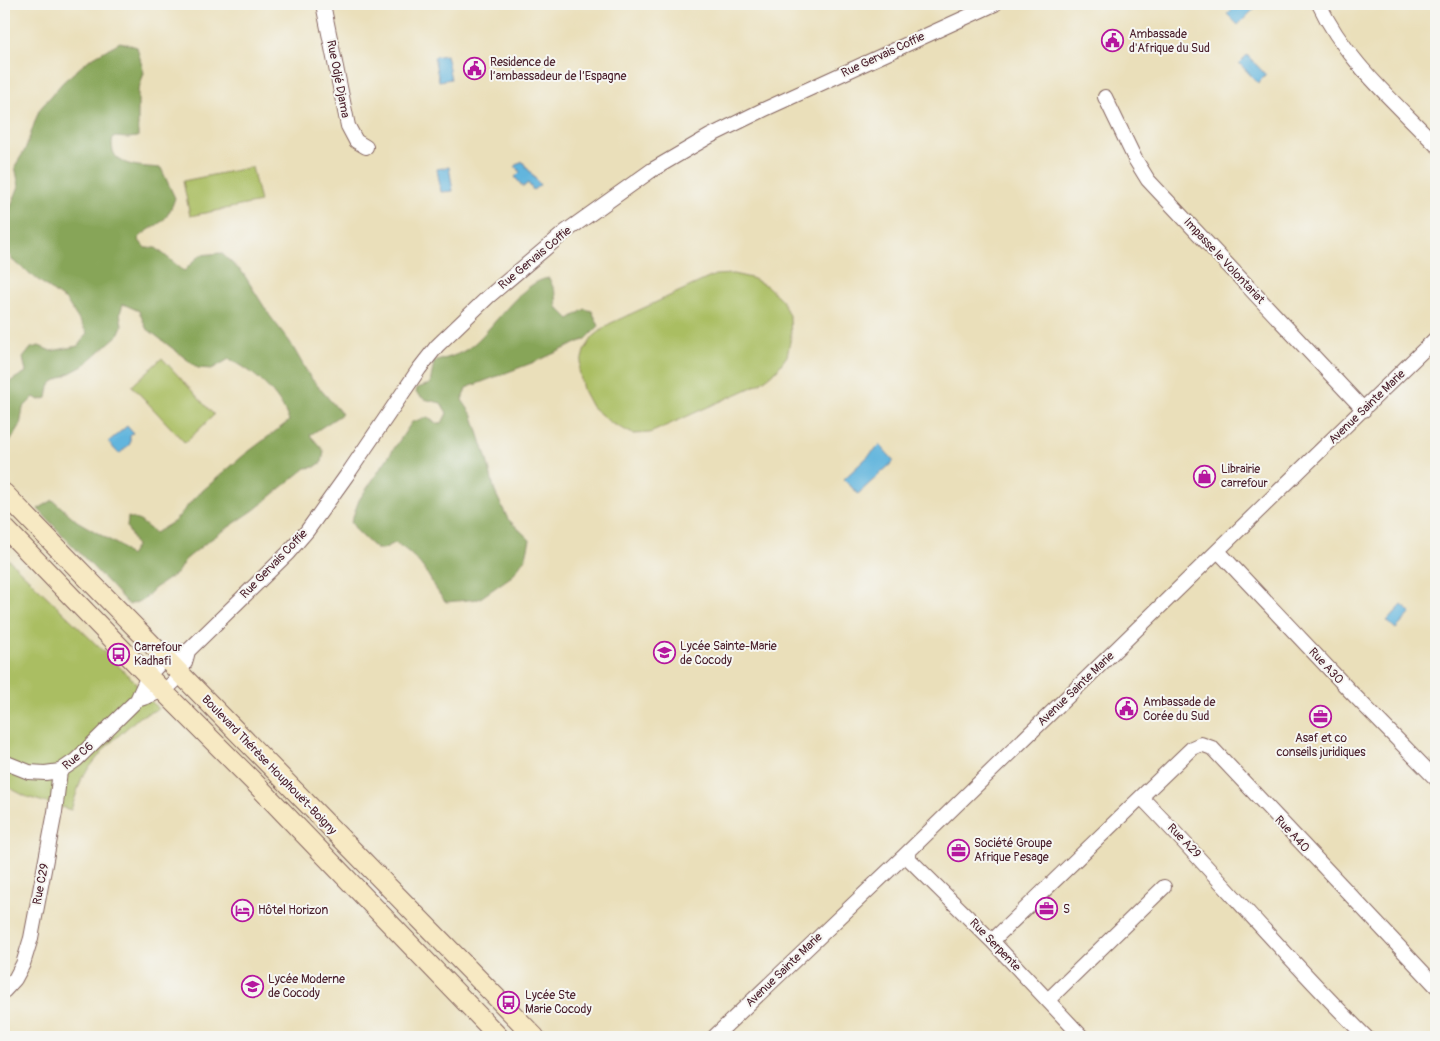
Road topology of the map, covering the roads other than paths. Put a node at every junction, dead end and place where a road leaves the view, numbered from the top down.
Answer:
1 (323, 4) edge
2 (995, 4) edge
3 (1319, 4) edge
4 (1105, 97) dead end
5 (1436, 145) edge
6 (366, 147) dead end
7 (1436, 338) edge
8 (1364, 410) junction
9 (4, 493) edge
10 (4, 527) edge
11 (1218, 552) junction
12 (188, 651) junction
13 (165, 658) junction
14 (180, 675) junction
15 (148, 676) junction
16 (163, 691) junction
17 (137, 700) junction
18 (4, 762) edge
19 (60, 771) junction
20 (1436, 779) edge
21 (1142, 797) junction
22 (905, 854) junction
23 (1164, 887) dead end
24 (992, 941) junction
25 (1436, 986) edge
26 (4, 991) edge
27 (1048, 1000) junction
28 (499, 1037) edge
29 (535, 1037) edge
30 (714, 1037) edge
31 (1082, 1037) edge
32 (1366, 1037) edge

1 - 6 street, Rue Odjé Djama
2 - 12 street, Rue Gervais Coffie
3 - 5 street
4 - 8 street, Impasse le Volontariat
7 - 8 street, Avenue Sainte Marie
8 - 11 street, Avenue Sainte Marie
9 - 13 main road, Boulevard Thérèse Houphouët-Boigny
10 - 15 main road, Boulevard Thérèse Houphouët-Boigny
11 - 20 street, Rue A30
11 - 22 street, Avenue Sainte Marie
12 - 13 street
12 - 14 street
13 - 14 main road, Boulevard Thérèse Houphouët-Boigny
13 - 15 street, Rue C6
14 - 16 street
14 - 29 main road, Boulevard Thérèse Houphouët-Boigny
15 - 16 main road, Boulevard Thérèse Houphouët-Boigny
15 - 17 street, Rue C6
16 - 17 street, Rue C6
16 - 28 main road, Boulevard Thérèse Houphouët-Boigny
17 - 19 street, Rue C6
18 - 19 street, Rue C6
19 - 26 street, Rue C29
21 - 24 street
21 - 25 street, Rue A40
21 - 32 street, Rue A29
22 - 24 street, Rue Serpente
22 - 30 street, Avenue Sainte Marie
23 - 27 street
24 - 27 street, Rue Serpente
27 - 31 street, Rue Serpente

